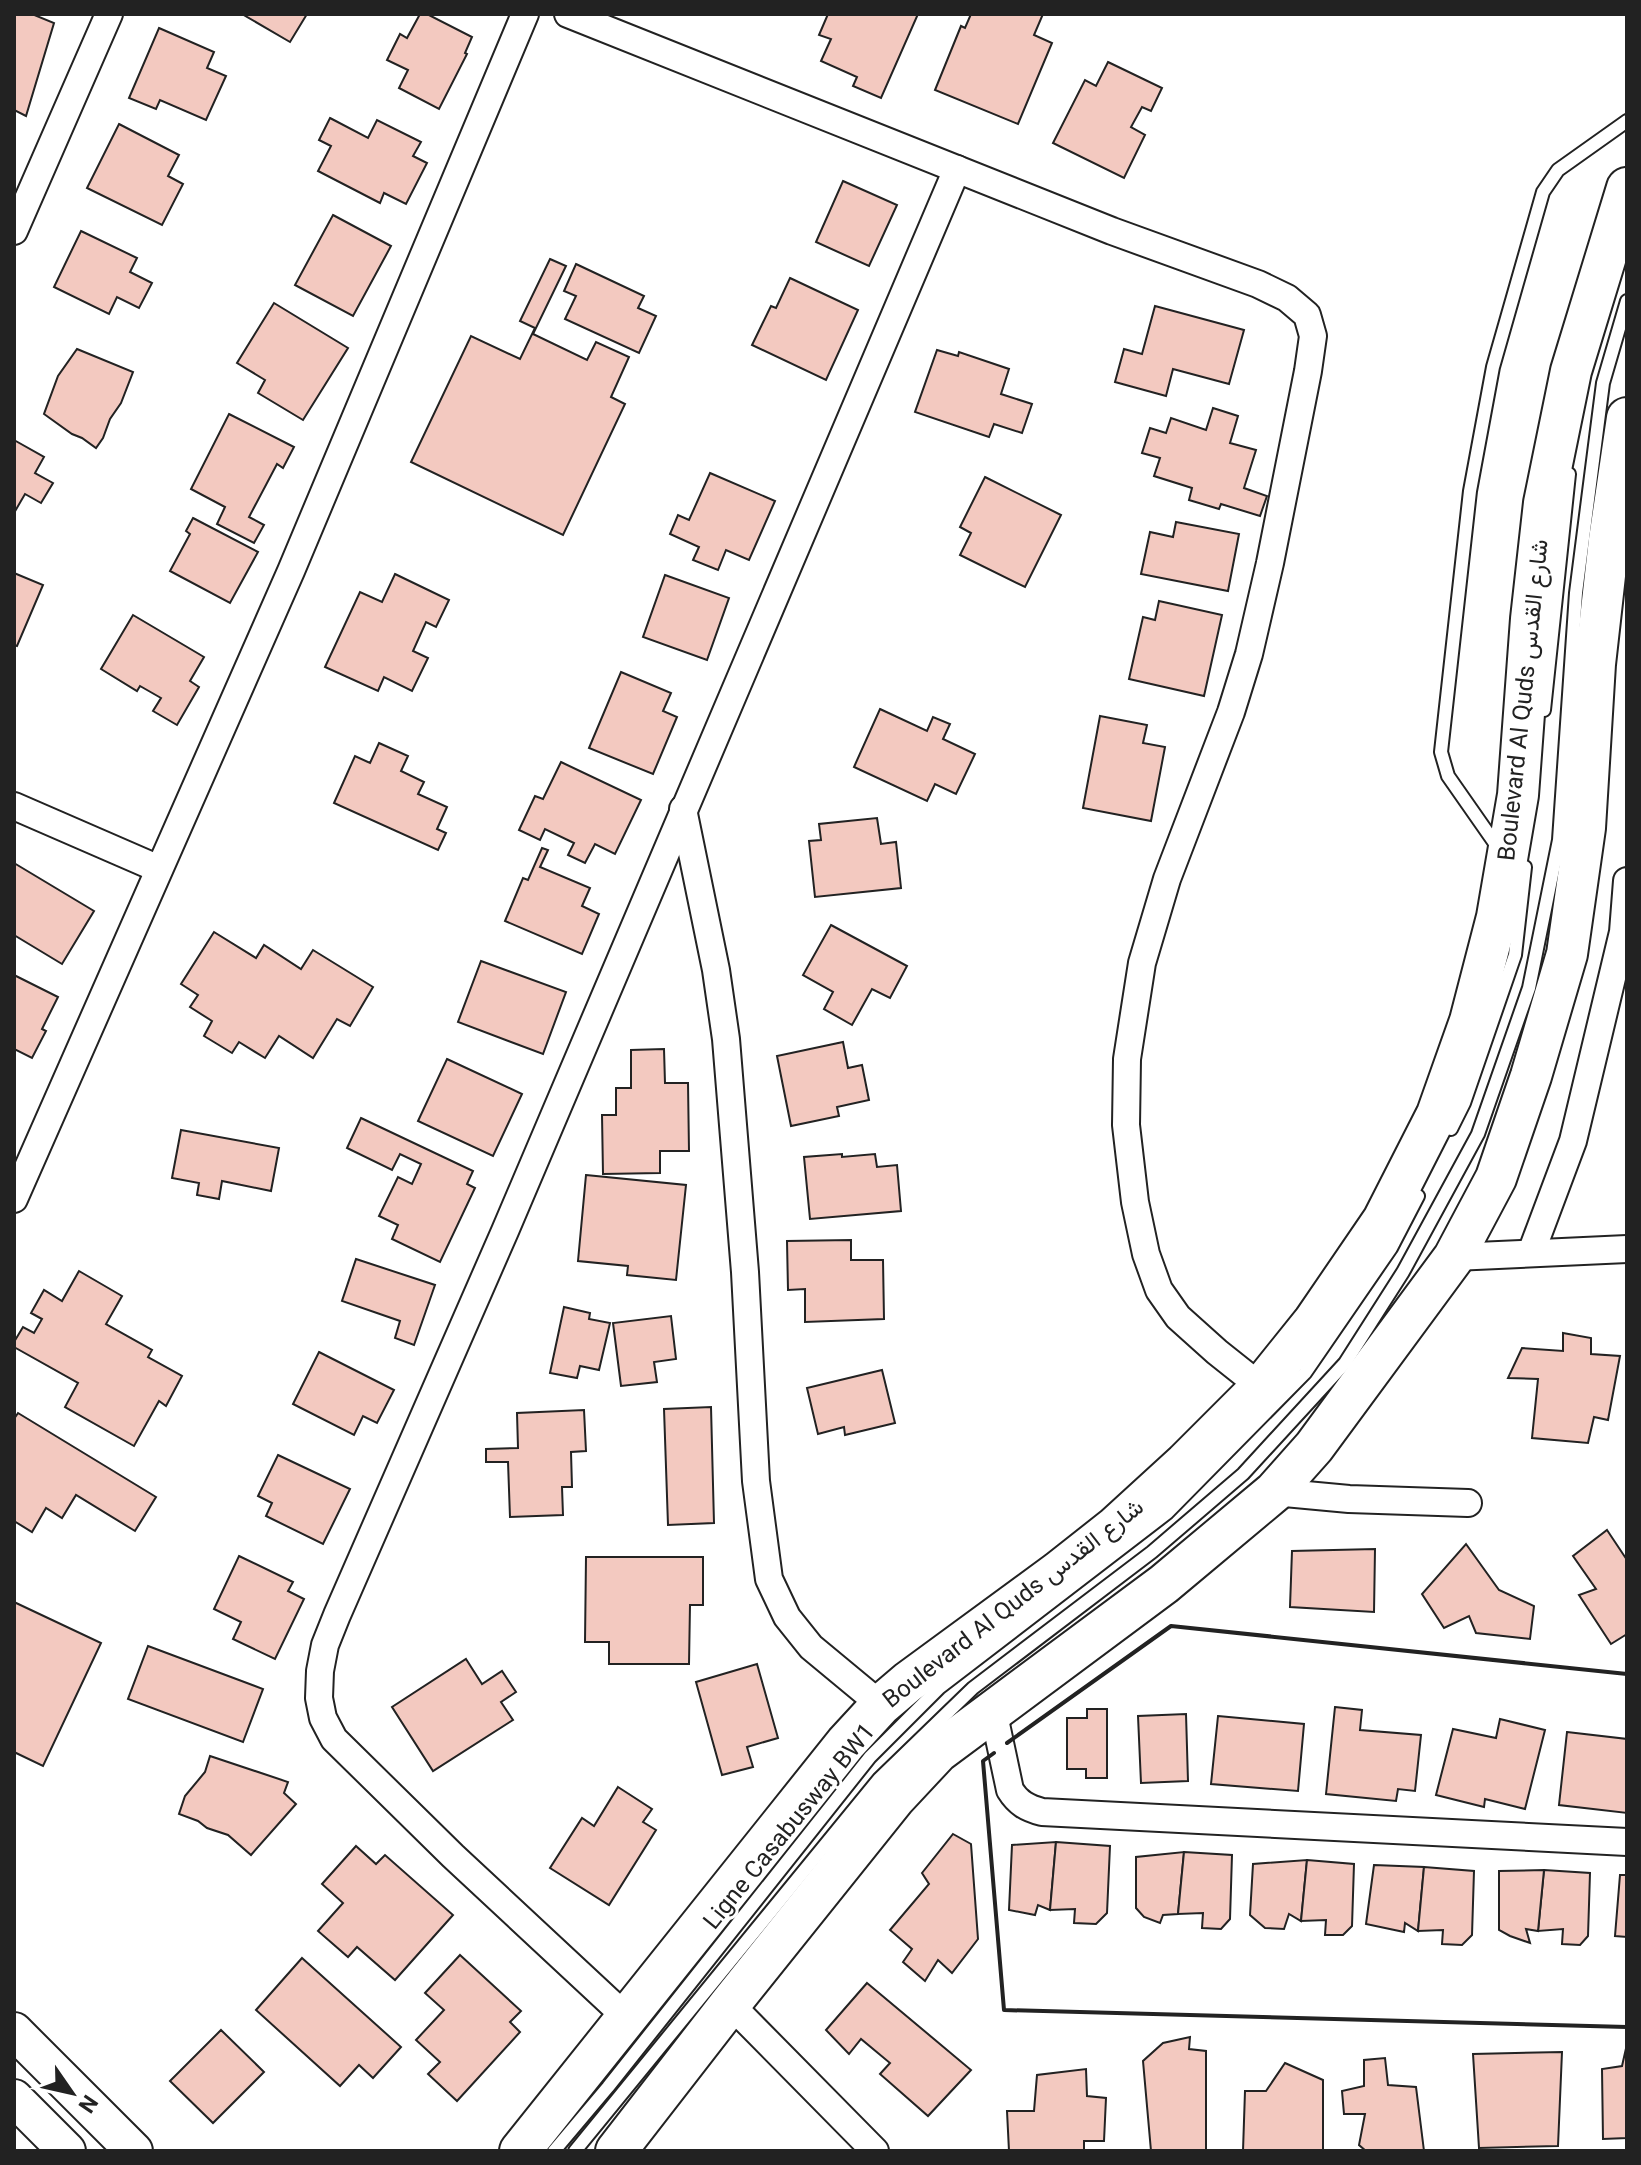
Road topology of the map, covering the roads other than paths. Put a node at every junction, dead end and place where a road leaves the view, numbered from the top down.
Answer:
1 (109, 14) edge
2 (525, 14) edge
3 (568, 14) edge
4 (1627, 121) edge
5 (957, 169) junction
6 (1627, 188) edge
7 (14, 231) edge
8 (1617, 264) dead end
9 (1627, 301) edge
10 (1627, 418) edge
11 (1574, 426) dead end
12 (1570, 457) dead end
13 (1542, 720) dead end
14 (14, 806) edge
15 (683, 809) junction
16 (1516, 861) junction
17 (159, 869) junction
18 (1627, 881) edge
19 (1444, 1143) dead end
20 (1424, 1182) dead end
21 (14, 1199) edge
22 (1627, 1249) edge
23 (1531, 1253) junction
24 (1454, 1257) junction
25 (1261, 1387) junction
26 (1274, 1492) junction
27 (1468, 1503) dead end
28 (881, 1705) junction
29 (993, 1710) junction
30 (1627, 1842) edge
31 (730, 2004) junction
32 (627, 2018) junction
33 (14, 2031) edge
34 (14, 2098) edge
35 (67, 2151) edge
36 (134, 2151) edge
37 (520, 2151) edge
38 (554, 2151) edge
39 (575, 2151) edge
40 (616, 2151) edge
41 (875, 2151) edge

1 - 7 street
2 - 17 street
3 - 5 street
4 - 16 lane
5 - 15 street
5 - 25 street
6 - 16 main road, Boulevard Al Quds شارع القدس
8 - 11 lane
9 - 39 lane, Ligne Casabusway BW1
10 - 24 main road
12 - 13 lane
14 - 17 street
15 - 28 street
15 - 32 street
16 - 19 lane
16 - 25 main road, Boulevard Al Quds شارع القدس
17 - 21 street
18 - 23 street
20 - 38 lane, Ligne Casabusway BW1
22 - 23 street
23 - 24 street
24 - 26 main road
25 - 28 main road, Boulevard Al Quds شارع القدس
26 - 27 street
26 - 29 main road
28 - 32 main road, Boulevard Al Quds شارع القدس
29 - 30 street
29 - 31 main road
31 - 40 main road
31 - 41 street
32 - 37 main road, Boulevard Al Quds شارع القدس
33 - 36 main road
34 - 35 main road

